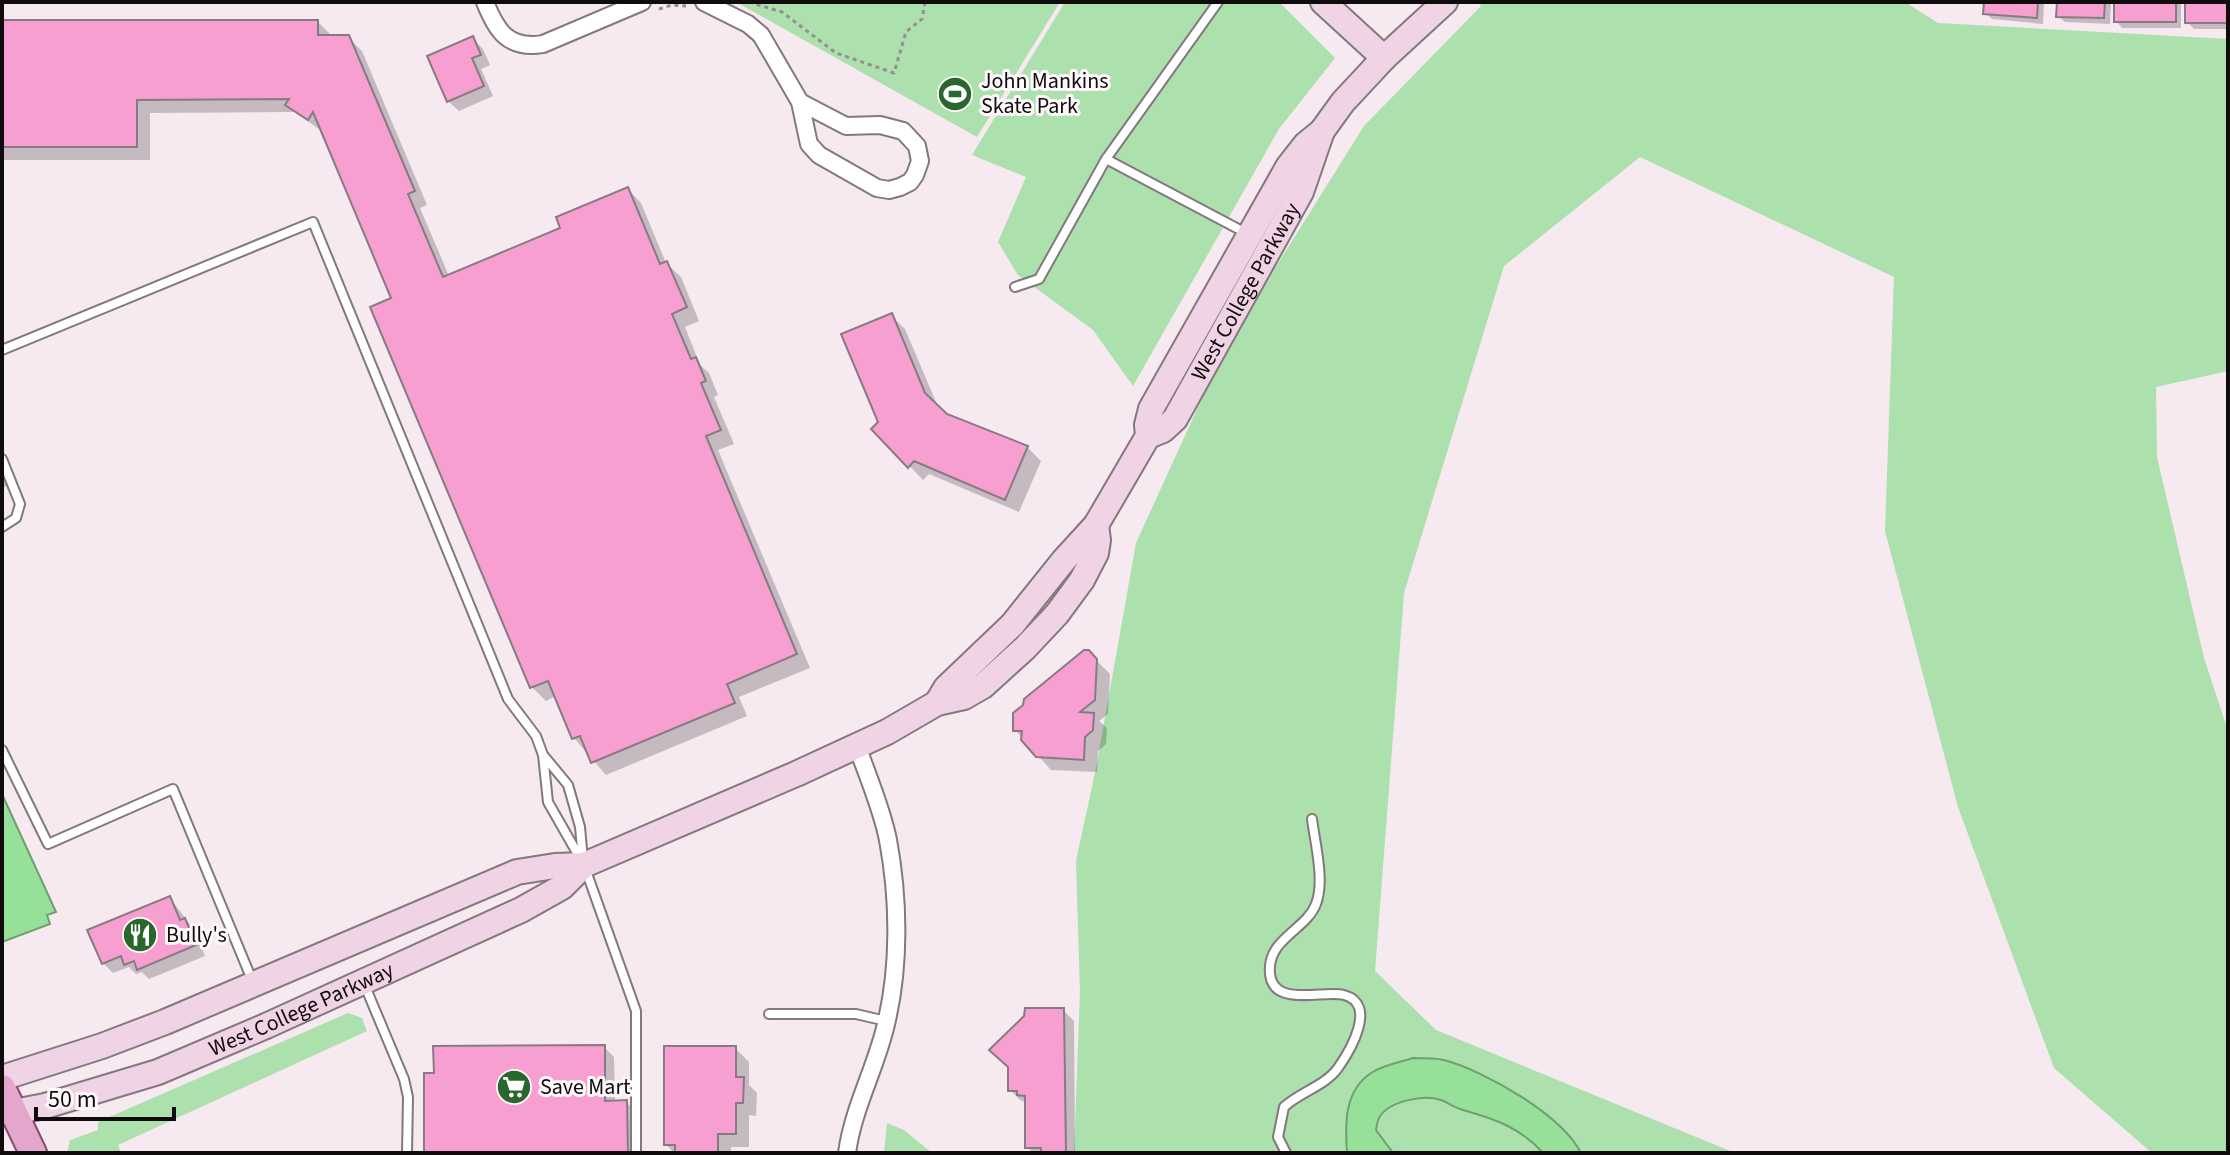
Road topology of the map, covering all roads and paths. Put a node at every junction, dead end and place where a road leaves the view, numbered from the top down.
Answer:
1 (485, 2) edge
2 (642, 2) edge
3 (704, 2) edge
4 (749, 2) edge
5 (925, 2) edge
6 (1218, 2) edge
7 (1323, 2) edge
8 (1445, 2) edge
9 (1384, 58) junction
10 (800, 102) junction
11 (1322, 131) junction
12 (1106, 159) junction
13 (1249, 234) junction
14 (1015, 287) dead end
15 (2, 350) edge
16 (1148, 436) junction
17 (2, 459) edge
18 (2, 527) edge
19 (857, 746) junction
20 (2, 750) edge
21 (543, 755) junction
22 (1312, 819) dead end
23 (584, 865) junction
24 (363, 982) junction
25 (253, 984) junction
26 (769, 1014) dead end
27 (887, 1021) junction
28 (2, 1078) edge
29 (2, 1088) edge
30 (8, 1112) edge
31 (33, 1153) edge
32 (407, 1153) edge
33 (636, 1153) edge
34 (847, 1153) edge
35 (1286, 1153) edge

1 - 2 street
3 - 10 street
4 - 5 path
6 - 12 lane
7 - 9 street
8 - 9 street, West College Parkway
9 - 11 street, West College Parkway
10 - 10 street
11 - 13 street, West College Parkway
11 - 16 street, West College Parkway
12 - 13 lane
12 - 14 lane
13 - 16 street, West College Parkway
15 - 21 lane
16 - 19 street, West College Parkway
17 - 18 lane
19 - 23 street, West College Parkway
19 - 27 street
20 - 25 lane
21 - 23 lane
21 - 23 lane
22 - 35 lane
23 - 24 street, West College Parkway
23 - 25 street, West College Parkway
23 - 33 lane
24 - 30 street, West College Parkway
24 - 32 lane
25 - 28 street, West College Parkway
26 - 27 lane
27 - 34 street
29 - 30 main road
30 - 31 main road

